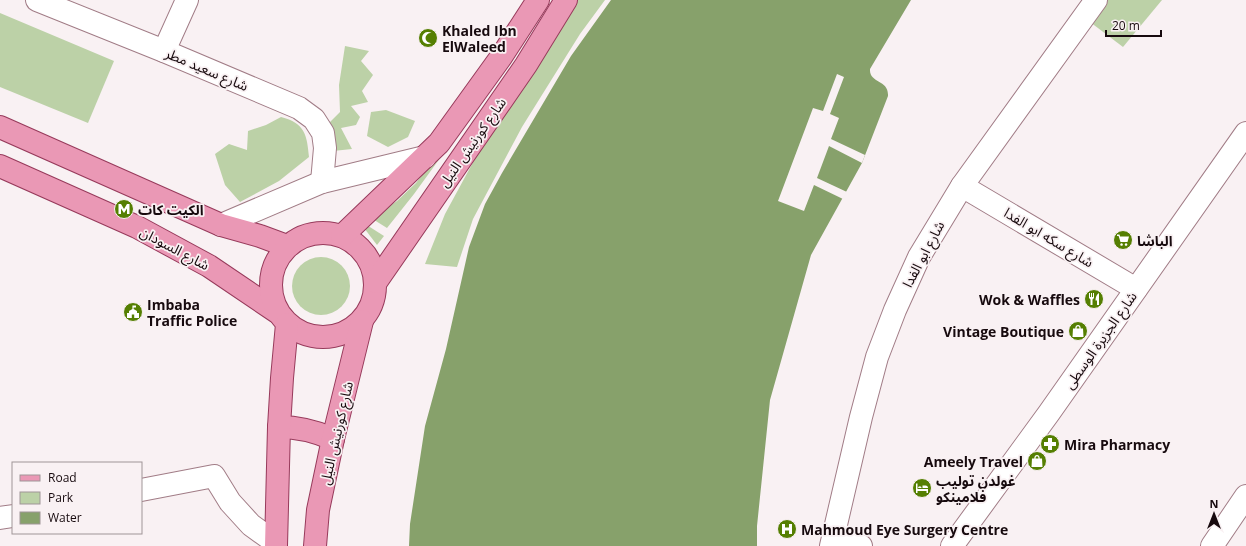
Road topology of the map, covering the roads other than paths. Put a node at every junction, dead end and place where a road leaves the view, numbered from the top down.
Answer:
1 (37, 0) edge
2 (187, 0) edge
3 (538, 0) edge
4 (566, 0) edge
5 (1096, 0) edge
6 (164, 51) junction
7 (0, 127) edge
8 (1246, 133) edge
9 (425, 157) junction
10 (0, 166) edge
11 (322, 182) junction
12 (962, 186) junction
13 (221, 225) junction
14 (342, 236) junction
15 (287, 246) junction
16 (376, 282) junction
17 (1136, 289) junction
18 (282, 318) junction
19 (362, 321) junction
20 (279, 427) junction
21 (333, 439) junction
22 (142, 490) edge
23 (1246, 496) edge
24 (12, 516) edge
25 (0, 518) edge
26 (833, 539) edge
27 (276, 544) edge
28 (315, 546) edge
29 (861, 546) edge
30 (952, 546) edge
31 (1212, 546) edge

1 - 6 street, شارع سعيد مطر
2 - 6 street
3 - 9 main road, شارع كورنيش النيل
4 - 16 main road, شارع كورنيش النيل
5 - 12 street, شارع ابو الفدا
6 - 11 street, شارع سعيد مطر
7 - 13 main road
8 - 17 street, شارع الجزيرة الوسطى
9 - 11 street
9 - 14 main road, شارع كورنيش النيل
10 - 18 main road, شارع السودان
11 - 13 street
12 - 17 street, شارع سكه ابو الفدا
12 - 26 street, شارع ابو الفدا
13 - 15 main road
14 - 15 main road
14 - 16 main road
15 - 18 main road
16 - 19 main road
17 - 30 street, شارع الجزيرة الوسطى
18 - 19 main road
18 - 20 main road
19 - 21 main road, شارع كورنيش النيل
20 - 21 main road
20 - 27 main road
21 - 28 main road, شارع كورنيش النيل
22 - 27 street
23 - 31 street
24 - 25 street
26 - 29 street

